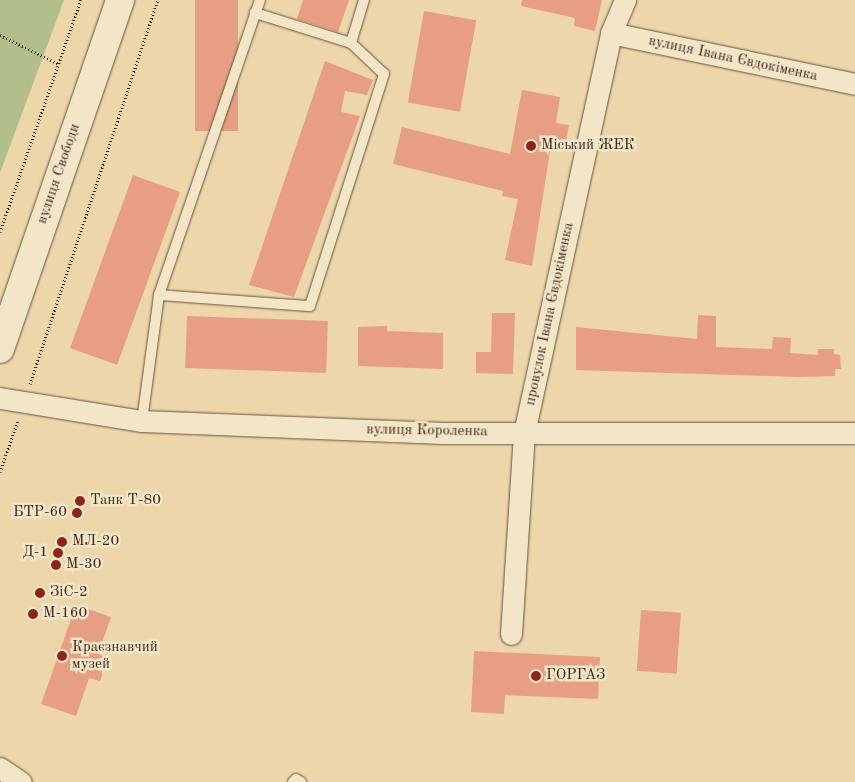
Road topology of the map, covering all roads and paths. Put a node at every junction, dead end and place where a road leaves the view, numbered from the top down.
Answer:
1 (81, 0) edge
2 (120, 0) edge
3 (158, 0) edge
4 (260, 0) edge
5 (364, 0) edge
6 (624, 0) edge
7 (255, 13) junction
8 (611, 33) junction
9 (0, 35) edge
10 (351, 43) junction
11 (57, 63) junction
12 (855, 84) edge
13 (0, 232) edge
14 (159, 295) junction
15 (0, 349) edge
16 (0, 398) edge
17 (24, 402) junction
18 (142, 421) junction
19 (524, 433) junction
20 (855, 433) edge
21 (0, 472) edge
22 (511, 634) dead end
23 (0, 768) edge
24 (21, 782) edge
25 (293, 782) edge
26 (301, 782) edge

1 - 11 path
2 - 15 main road, вулиця Свободи
3 - 17 path
4 - 7 lane
5 - 10 lane
6 - 8 street, провулок Івана Євдокіменка
7 - 10 lane
7 - 14 lane
8 - 12 street, вулиця Івана Євдокіменка
8 - 19 street, провулок Івана Євдокіменка
9 - 11 path
10 - 14 lane
11 - 13 path
14 - 18 lane
16 - 17 street, вулиця Короленка
17 - 18 street, вулиця Короленка
17 - 21 path
18 - 19 street, вулиця Короленка
19 - 20 street, вулиця Короленка
19 - 22 street, провулок Івана Євдокіменка
23 - 24 street
25 - 26 lane

